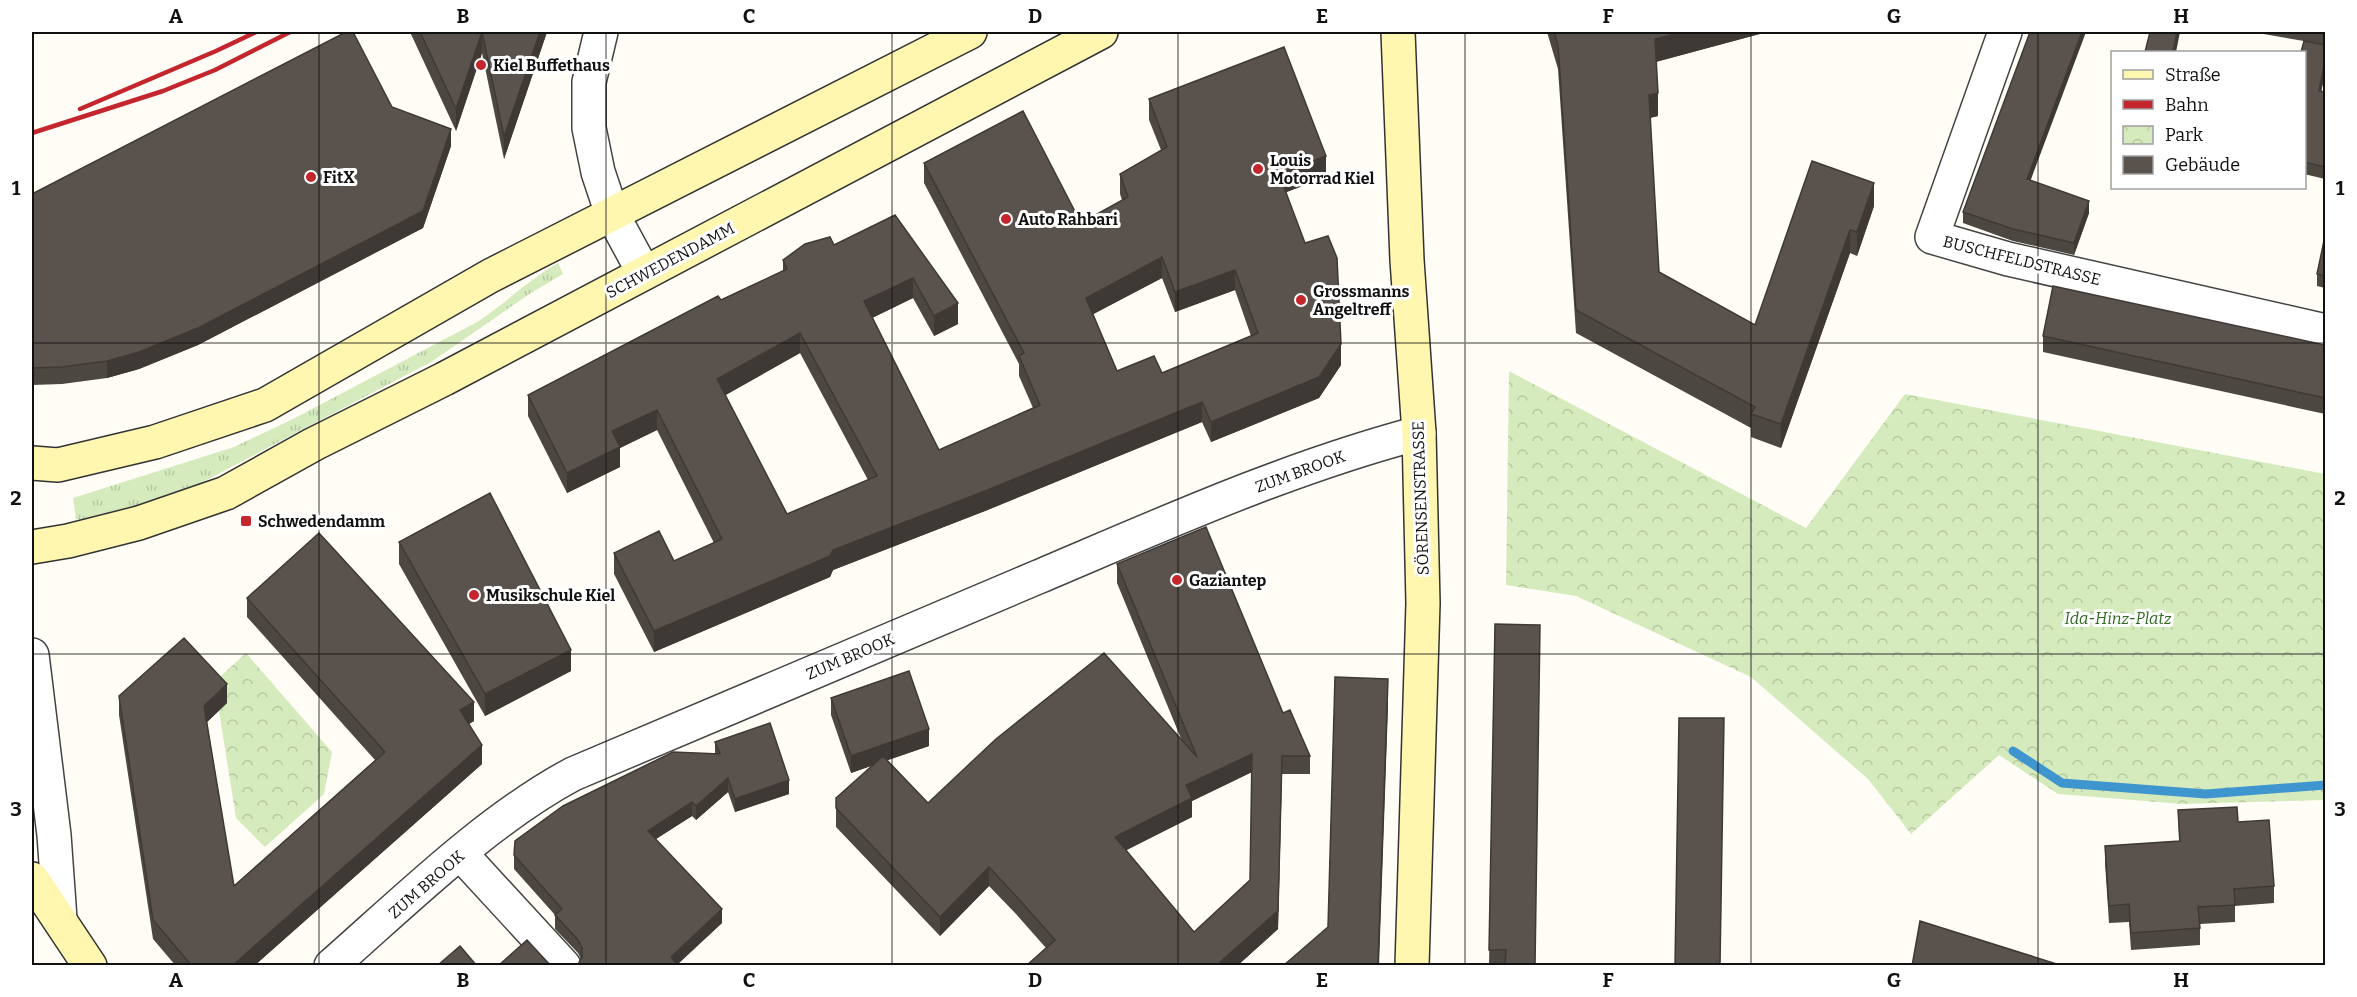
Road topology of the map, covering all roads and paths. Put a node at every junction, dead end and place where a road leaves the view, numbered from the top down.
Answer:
1 (601, 32) edge
2 (970, 32) edge
3 (1101, 32) edge
4 (1398, 32) edge
5 (2005, 32) edge
6 (612, 214) junction
7 (644, 273) junction
8 (2325, 331) edge
9 (1419, 433) junction
10 (40, 469) edge
11 (32, 547) edge
12 (32, 655) edge
13 (460, 854) junction
14 (32, 879) edge
15 (60, 919) junction
16 (90, 966) edge
17 (331, 966) edge
18 (564, 966) edge
19 (1412, 966) edge

1 - 6 street
2 - 6 main road
3 - 7 main road, SCHWEDENDAMM
4 - 9 main road, SÖRENSENSTRASSE
5 - 8 street, BUSCHFELDSTRASSE
6 - 7 street
6 - 10 main road
7 - 11 main road, SCHWEDENDAMM
9 - 13 street, ZUM BROOK
9 - 19 main road, SÖRENSENSTRASSE
12 - 15 street
13 - 17 street, ZUM BROOK
13 - 18 street
14 - 15 main road
15 - 16 main road

